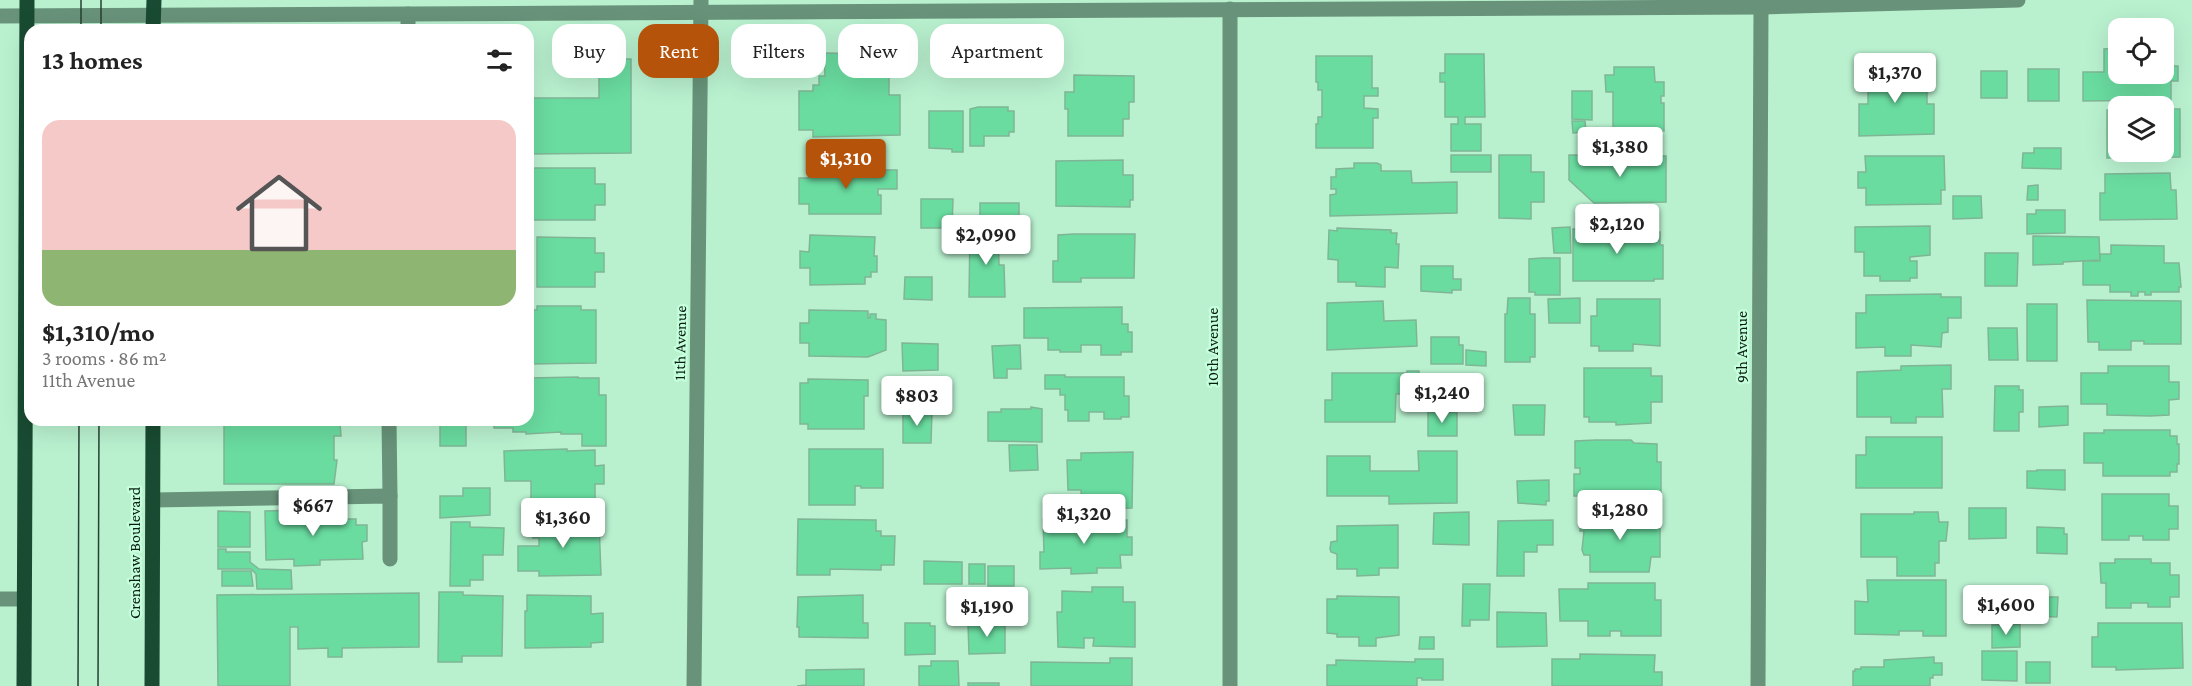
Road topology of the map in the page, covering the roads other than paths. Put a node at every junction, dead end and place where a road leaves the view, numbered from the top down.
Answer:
1 (27, 0) edge
2 (2018, 0) edge
3 (701, 6) edge
4 (1761, 8) junction
5 (1230, 9) junction
6 (408, 14) junction
7 (154, 15) edge
8 (0, 16) edge
9 (27, 16) junction
10 (27, 24) edge
11 (408, 24) edge
12 (25, 426) edge
13 (153, 426) edge
14 (389, 426) edge
15 (390, 496) junction
16 (153, 500) junction
17 (390, 559) dead end
18 (0, 599) edge
19 (24, 599) junction
20 (24, 686) edge
21 (152, 686) edge
22 (694, 686) edge
23 (1230, 686) edge
24 (1758, 686) edge

1 - 9 main road
2 - 4 street
3 - 5 street
3 - 6 street
3 - 22 street, 11th Avenue
4 - 5 street
4 - 24 street, 9th Avenue
5 - 23 street, 10th Avenue
6 - 7 street
6 - 11 street
7 - 9 street
8 - 9 street
9 - 10 main road
12 - 19 main road
13 - 16 main road, Crenshaw Boulevard
14 - 15 street
15 - 16 street
15 - 17 street
16 - 21 main road, Crenshaw Boulevard
18 - 19 street
19 - 20 main road

